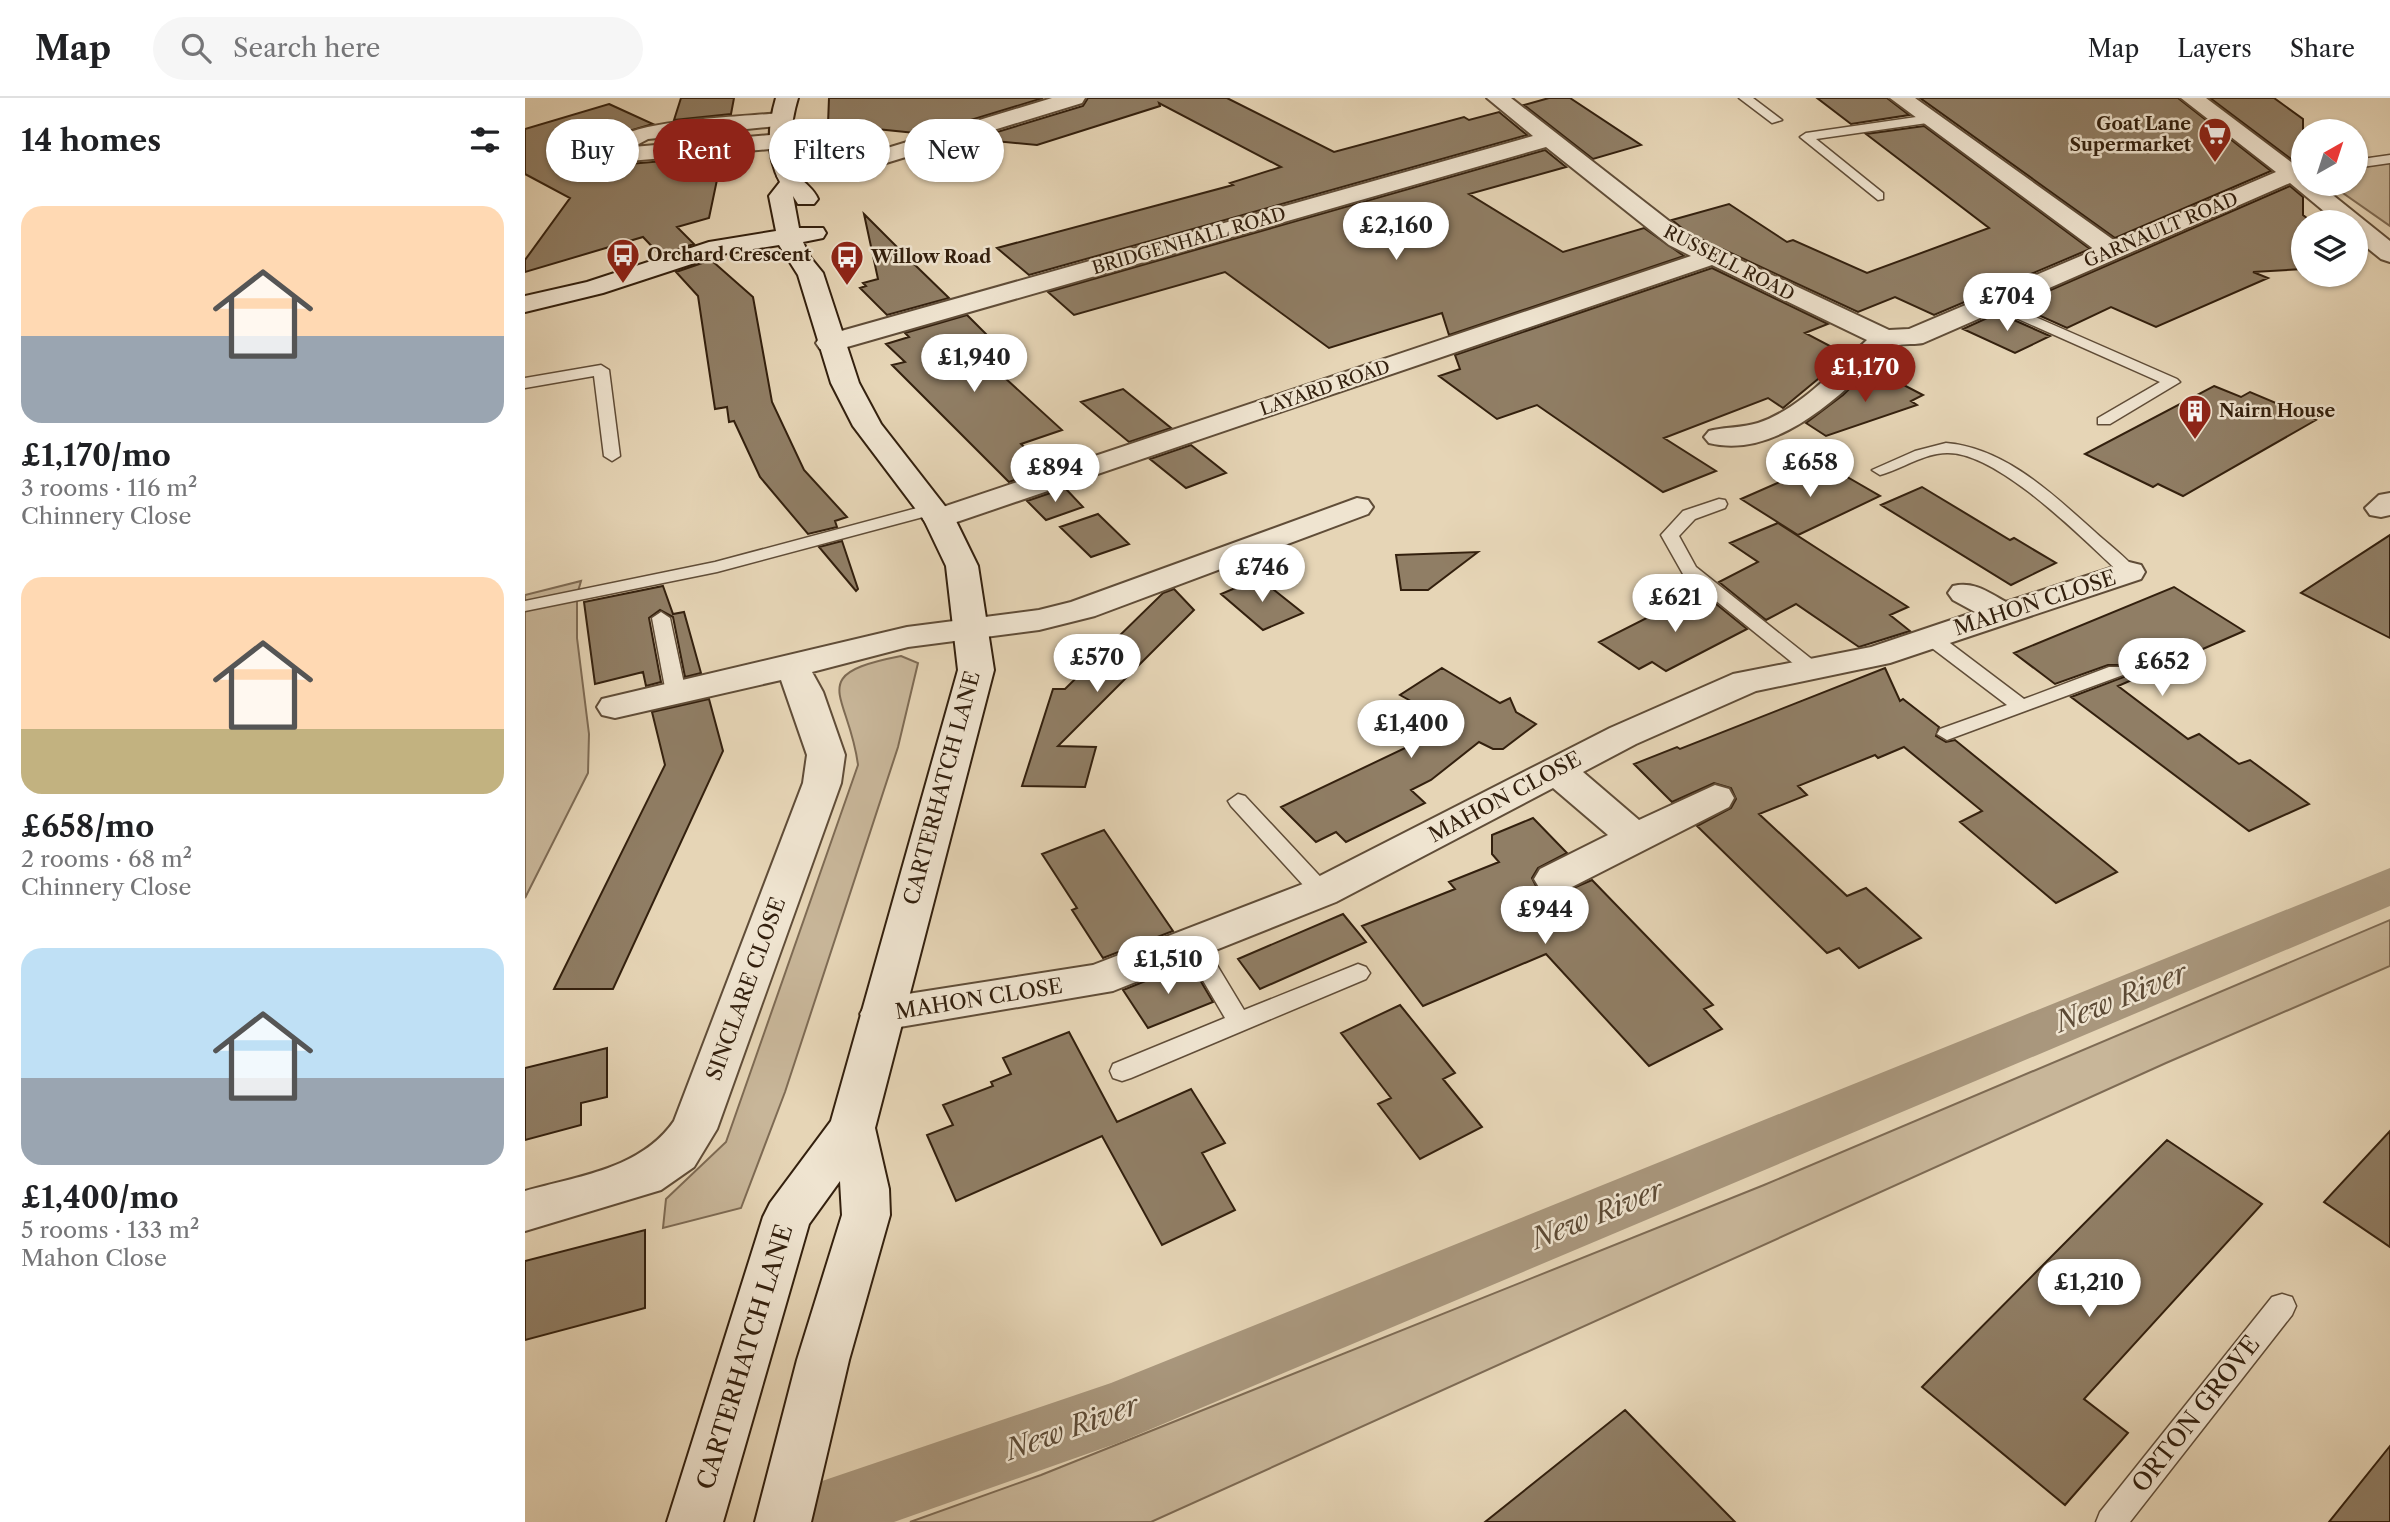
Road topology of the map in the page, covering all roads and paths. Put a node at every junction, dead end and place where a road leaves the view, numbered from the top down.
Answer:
1 (787, 98) edge
2 (1074, 98) edge
3 (1498, 98) edge
4 (1901, 98) edge
5 (2192, 98) edge
6 (1750, 99) edge
7 (782, 119) edge
8 (1930, 119) junction
9 (1776, 120) dead end
10 (780, 130) joint
11 (1548, 139) junction
12 (890, 154) edge
13 (2390, 159) edge
14 (2368, 162) edge
15 (2291, 171) edge
16 (788, 182) edge
17 (2291, 182) edge
18 (1878, 195) dead end
19 (2322, 196) edge
20 (2338, 210) edge
21 (802, 235) junction
22 (2368, 236) edge
23 (2113, 252) junction
24 (2390, 254) edge
25 (1712, 257) junction
26 (1992, 302) junction
27 (525, 304) edge
28 (1913, 337) joint
29 (1885, 338) junction
30 (830, 343) junction
31 (525, 383) edge
32 (2104, 421) dead end
33 (1719, 437) dead end
34 (612, 456) dead end
35 (1880, 470) dead end
36 (1719, 504) dead end
37 (1357, 507) dead end
38 (935, 514) junction
39 (2129, 572) joint
40 (1965, 593) dead end
41 (525, 606) edge
42 (2003, 614) junction
43 (661, 618) dead end
44 (972, 627) junction
45 (1931, 638) junction
46 (791, 667) junction
47 (1812, 669) junction
48 (2116, 671) dead end
49 (676, 693) junction
50 (615, 707) dead end
51 (2022, 707) junction
52 (1947, 734) dead end
53 (1556, 770) junction
54 (1715, 798) dead end
55 (1238, 801) dead end
56 (1636, 838) junction
57 (1554, 879) dead end
58 (1322, 892) junction
59 (1192, 943) junction
60 (1358, 973) dead end
61 (881, 1014) junction
62 (1239, 1022) junction
63 (1122, 1071) dead end
64 (852, 1128) junction
65 (525, 1211) edge
66 (2282, 1306) dead end
67 (695, 1522) edge
68 (783, 1522) edge
69 (2111, 1522) edge

1 - 7 street
2 - 12 street
3 - 11 street, RUSSELL ROAD
4 - 8 street
5 - 15 street
6 - 9 lane
8 - 18 lane
8 - 23 street
10 - 10 street
11 - 25 street, RUSSELL ROAD
11 - 30 street, BRIDGENHALL ROAD
13 - 14 lane
16 - 21 street, CARTERHATCH LANE
17 - 23 street, GARNAULT ROAD
19 - 20 street
21 - 27 street
21 - 30 street, CARTERHATCH LANE
22 - 24 street
23 - 26 street, GARNAULT ROAD
25 - 29 street, RUSSELL ROAD
25 - 38 street, LAYARD ROAD
26 - 28 street, GARNAULT ROAD
26 - 32 lane
28 - 29 street, RUSSELL ROAD
29 - 33 street
30 - 38 street, CARTERHATCH LANE
31 - 34 lane
35 - 39 lane
36 - 47 lane
37 - 44 street
38 - 41 lane
38 - 44 street, CARTERHATCH LANE
39 - 42 street, MAHON CLOSE
40 - 42 street
42 - 45 street, MAHON CLOSE
43 - 49 lane
44 - 46 street
44 - 61 street, CARTERHATCH LANE
45 - 47 street, MAHON CLOSE
45 - 51 lane
46 - 49 street
46 - 65 street, SINCLARE CLOSE
47 - 53 street, MAHON CLOSE
48 - 51 lane
49 - 50 street
51 - 52 lane
53 - 56 street
53 - 58 street, MAHON CLOSE
54 - 56 street
55 - 58 lane
56 - 57 street
58 - 59 street, MAHON CLOSE
59 - 61 street, MAHON CLOSE
59 - 62 lane
60 - 62 lane
61 - 64 street, CARTERHATCH LANE
62 - 63 lane
64 - 67 street, CARTERHATCH LANE
64 - 68 street, CARTERHATCH LANE
66 - 69 lane, ORTON GROVE

